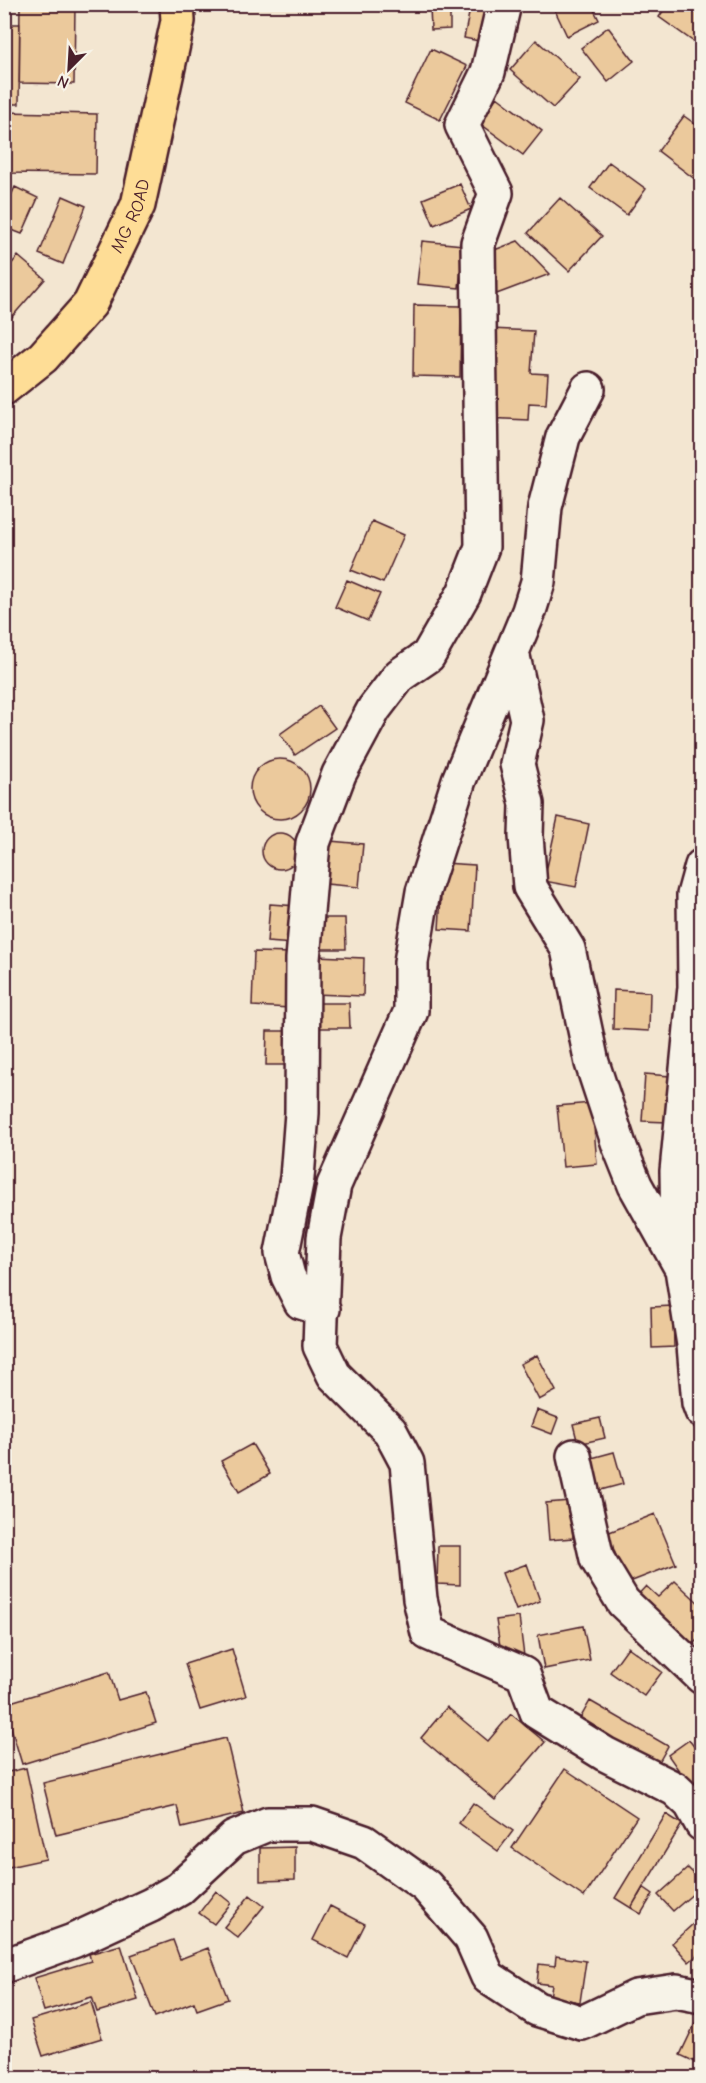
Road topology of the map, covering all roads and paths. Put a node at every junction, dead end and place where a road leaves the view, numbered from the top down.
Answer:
1 (177, 4) edge
2 (504, 4) edge
3 (4, 388) edge
4 (588, 389) dead end
5 (512, 652) junction
6 (702, 866) edge
7 (682, 1269) junction
8 (323, 1309) junction
9 (702, 1411) edge
10 (574, 1456) dead end
11 (702, 1677) edge
12 (702, 1824) edge
13 (4, 1966) edge
14 (702, 1996) edge

1 - 3 main road, MG ROAD
2 - 8 street
4 - 5 street
5 - 7 street
5 - 8 street
6 - 7 street
7 - 9 street
8 - 12 street
10 - 11 street
13 - 14 street

